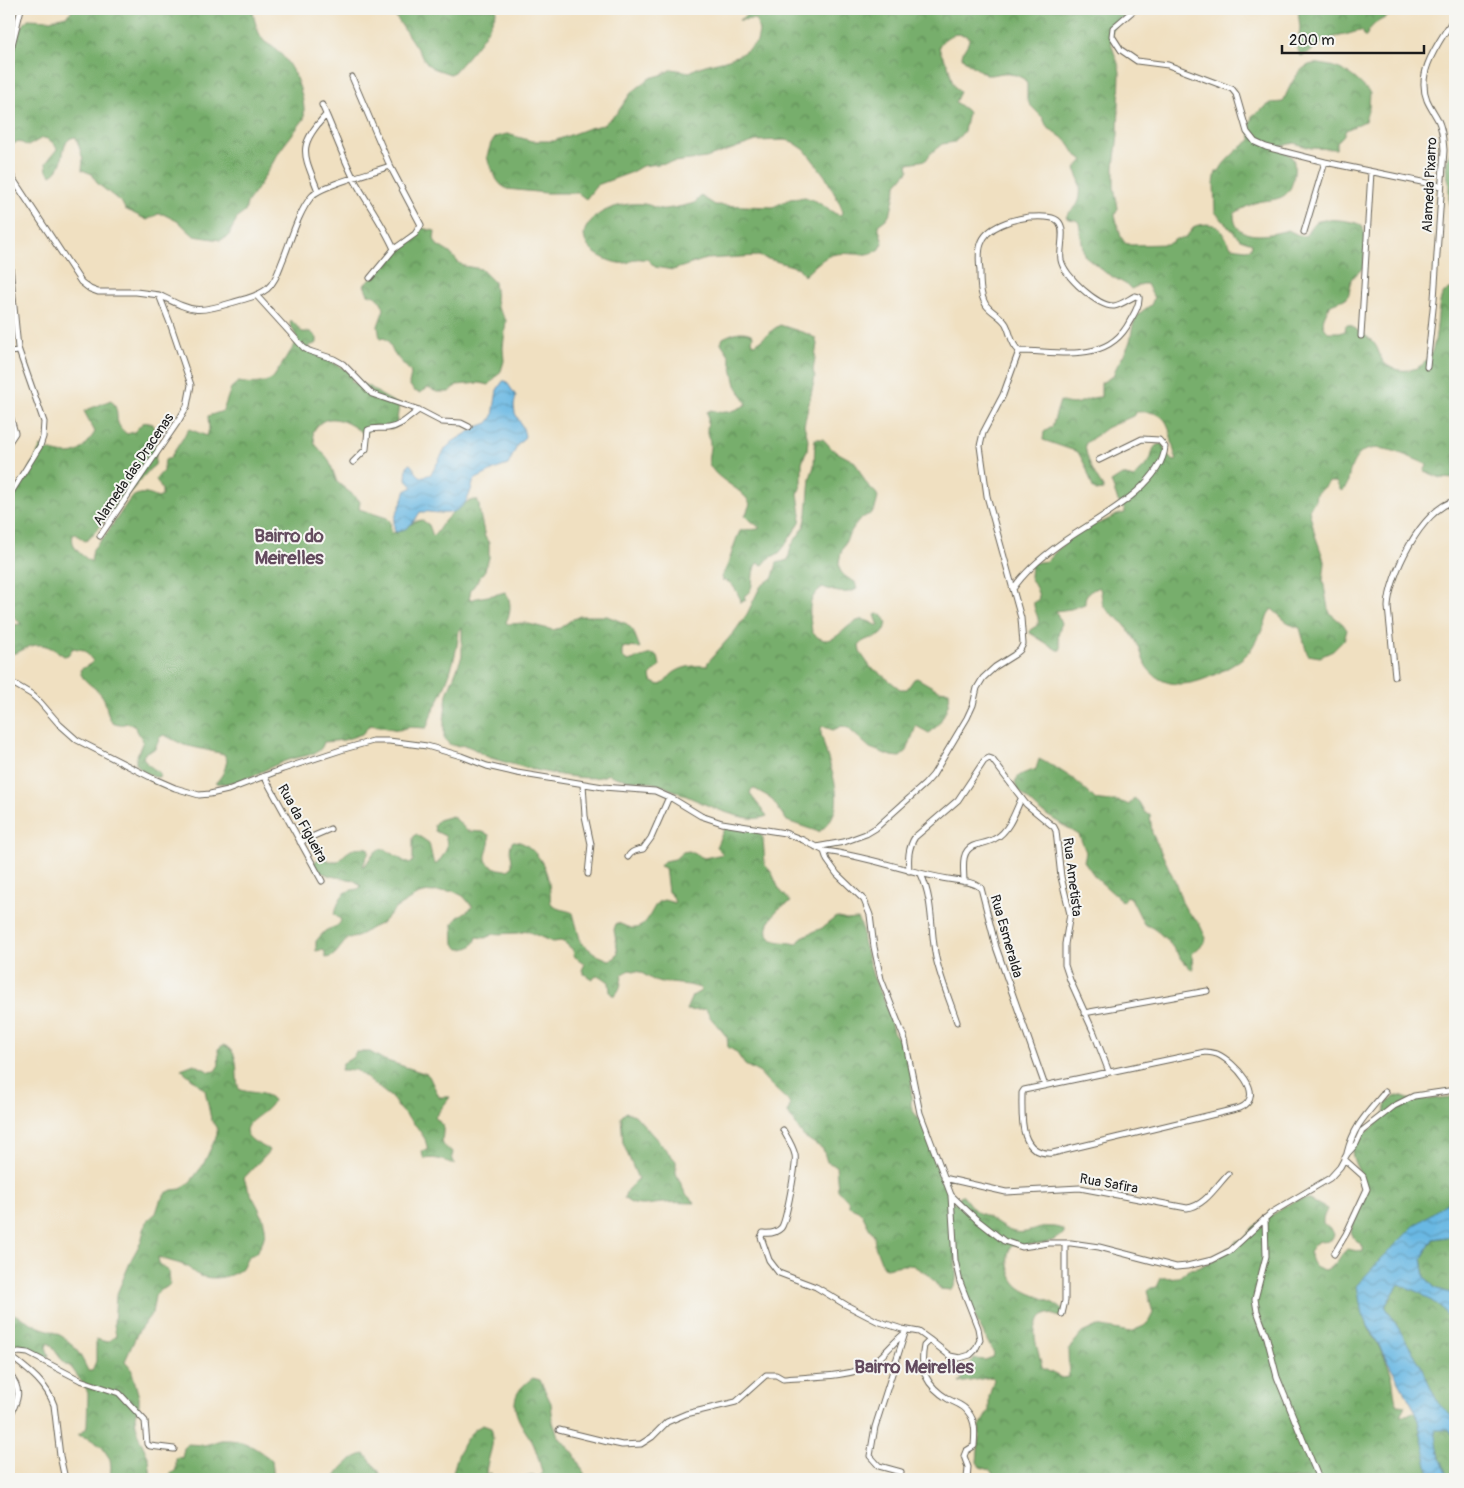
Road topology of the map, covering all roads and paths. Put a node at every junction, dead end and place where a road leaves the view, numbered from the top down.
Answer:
1 (21, 9) edge
2 (1135, 9) edge
3 (1455, 16) edge
4 (9, 57) edge
5 (352, 77) dead end
6 (322, 105) dead end
7 (326, 115) junction
8 (1325, 162) junction
9 (390, 166) junction
10 (9, 170) edge
11 (1371, 172) junction
12 (354, 178) junction
13 (13, 179) junction
14 (1441, 186) junction
15 (318, 191) junction
16 (9, 209) edge
17 (1304, 232) dead end
18 (394, 249) junction
19 (9, 255) edge
20 (370, 278) dead end
21 (159, 295) junction
22 (256, 295) junction
23 (1361, 336) dead end
24 (19, 351) junction
25 (1019, 351) junction
26 (9, 352) edge
27 (1427, 367) dead end
28 (418, 410) junction
29 (9, 412) edge
30 (469, 427) dead end
31 (9, 442) edge
32 (1099, 460) dead end
33 (353, 462) dead end
34 (9, 496) edge
35 (1455, 501) edge
36 (100, 536) dead end
37 (1013, 589) junction
38 (1395, 676) dead end
39 (9, 681) edge
40 (264, 776) junction
41 (583, 784) junction
42 (669, 797) junction
43 (1021, 799) junction
44 (330, 829) dead end
45 (300, 842) junction
46 (815, 847) junction
47 (824, 851) junction
48 (628, 857) dead end
49 (909, 871) junction
50 (588, 874) dead end
51 (921, 874) junction
52 (322, 880) dead end
53 (964, 882) junction
54 (1207, 992) dead end
55 (1084, 1013) junction
56 (957, 1022) dead end
57 (1108, 1072) junction
58 (1045, 1086) junction
59 (1455, 1090) edge
60 (1385, 1092) dead end
61 (783, 1130) dead end
62 (1345, 1156) junction
63 (1228, 1174) dead end
64 (944, 1178) junction
65 (951, 1196) junction
66 (1265, 1218) junction
67 (1065, 1243) junction
68 (1334, 1254) dead end
69 (1062, 1314) dead end
70 (906, 1331) junction
71 (930, 1340) junction
72 (9, 1355) edge
73 (9, 1374) edge
74 (9, 1418) edge
75 (559, 1430) dead end
76 (174, 1449) dead end
77 (901, 1472) dead end
78 (65, 1479) edge
79 (967, 1479) edge
80 (1319, 1479) edge

1 - 4 street
2 - 8 street
3 - 14 street, Alameda Pixarro
5 - 9 street
6 - 7 street
7 - 12 street
7 - 15 street
8 - 11 street
8 - 17 street
9 - 12 street
9 - 18 street
10 - 13 street
11 - 14 street
11 - 23 street
12 - 15 street
12 - 18 street
13 - 16 street
13 - 21 street
14 - 27 street, Alameda Pixarro
15 - 22 street
18 - 20 street
19 - 24 street
21 - 22 street
21 - 36 street, Alameda das Dracenas
22 - 28 street
24 - 26 street
24 - 34 street
25 - 25 street
25 - 37 street
28 - 30 street
28 - 33 street
29 - 31 street
32 - 37 street
35 - 38 street
37 - 46 street
39 - 40 street, Rua Esmeralda
40 - 41 street, Rua Esmeralda
40 - 45 street, Rua da Figueira
41 - 42 street, Rua Esmeralda
41 - 50 street
42 - 46 street, Rua Esmeralda
42 - 48 street
43 - 49 street, Rua Ametista
43 - 53 street
43 - 55 street, Rua Ametista
44 - 45 street
45 - 52 street, Rua da Figueira
46 - 47 street, Rua Esmeralda
47 - 49 street, Rua Esmeralda
47 - 64 street
49 - 51 street, Rua Esmeralda
51 - 53 street, Rua Esmeralda
51 - 56 street
53 - 58 street, Rua Esmeralda
54 - 55 street
55 - 57 street, Rua Ametista
57 - 58 street
57 - 58 street
59 - 62 street
60 - 62 street
61 - 70 street
62 - 66 street
62 - 68 street
63 - 64 street, Rua Safira
64 - 65 street
65 - 67 street
65 - 71 street
66 - 67 street
66 - 80 street
67 - 69 street
70 - 71 street
70 - 75 street
70 - 77 street
71 - 79 street
72 - 76 street
72 - 78 street
73 - 74 street

